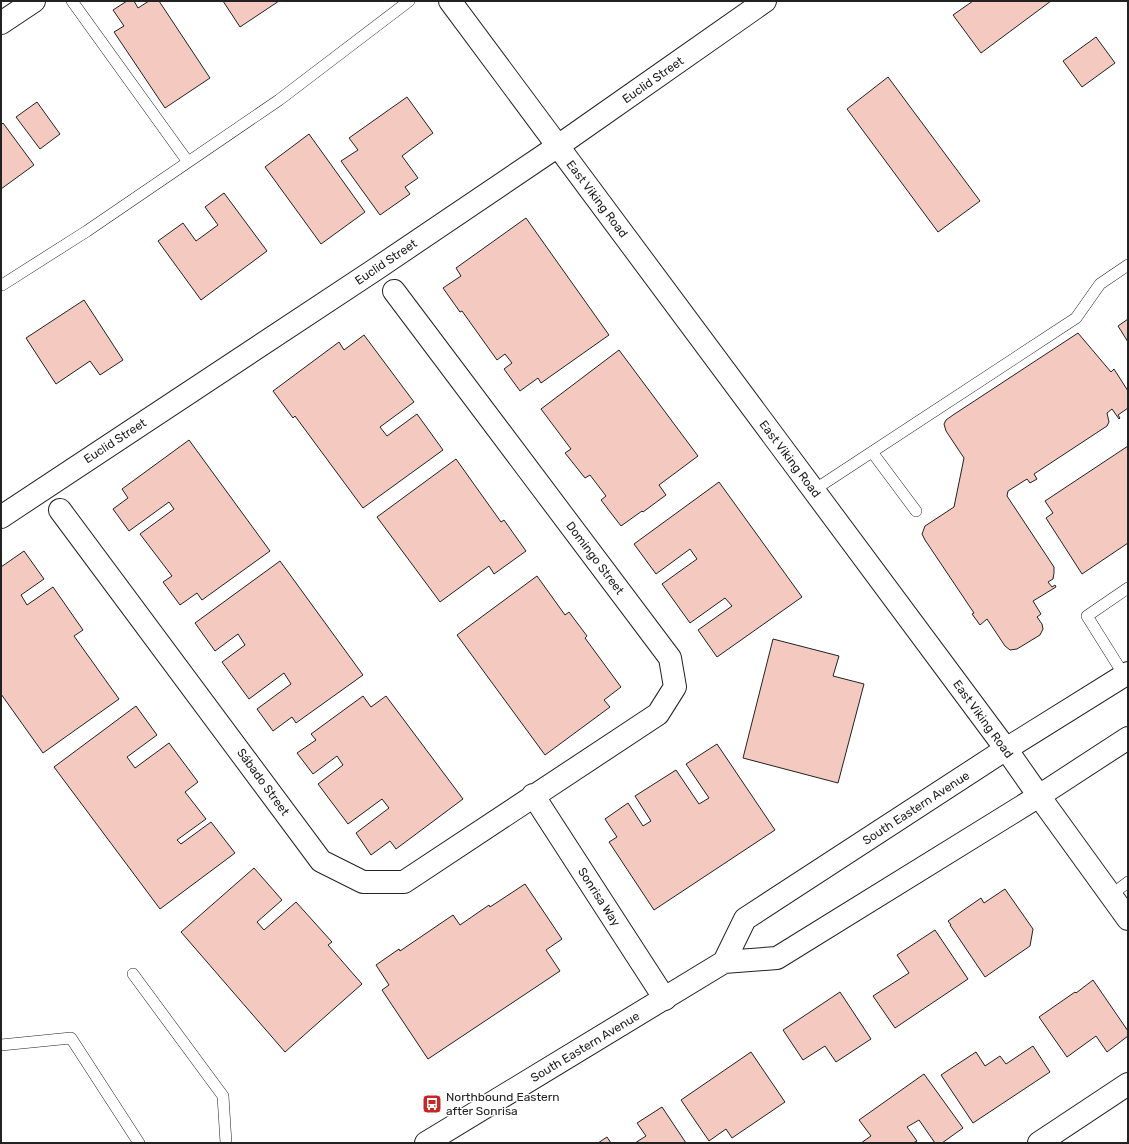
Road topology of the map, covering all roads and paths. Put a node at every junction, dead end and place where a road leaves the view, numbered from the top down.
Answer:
1 (34, 1) edge
2 (72, 1) edge
3 (409, 1) edge
4 (450, 1) edge
5 (766, 1) edge
6 (1, 23) edge
7 (558, 146) junction
8 (188, 162) junction
9 (1128, 265) edge
10 (2, 285) edge
11 (394, 291) dead end
12 (872, 452) junction
13 (814, 490) junction
14 (60, 510) dead end
15 (916, 511) dead end
16 (1, 517) edge
17 (1128, 588) edge
18 (1126, 674) edge
19 (1128, 738) edge
20 (1006, 749) junction
21 (533, 795) junction
22 (1039, 796) junction
23 (1128, 882) edge
24 (1111, 895) junction
25 (1128, 919) edge
26 (724, 962) junction
27 (133, 974) dead end
28 (665, 999) junction
29 (1, 1045) edge
30 (1128, 1084) edge
31 (139, 1143) edge
32 (226, 1143) edge
33 (426, 1143) edge
34 (1039, 1143) edge

1 - 6 street
2 - 8 lane
3 - 8 lane
4 - 7 street, East Viking Road
5 - 7 street, Euclid Street
7 - 13 street, East Viking Road
7 - 16 street, Euclid Street
8 - 10 lane
9 - 12 lane
11 - 21 street, Domingo Street
12 - 13 lane
12 - 15 lane
13 - 20 street, East Viking Road
14 - 21 street, Sábado Street
17 - 18 lane
18 - 20 street, South Eastern Avenue
19 - 22 street, South Eastern Avenue
20 - 22 street, East Viking Road
20 - 26 street, South Eastern Avenue
21 - 28 street, Sonrisa Way
22 - 24 street, East Viking Road
22 - 26 street, South Eastern Avenue
23 - 24 lane
24 - 25 street, East Viking Road
26 - 28 street, South Eastern Avenue
27 - 32 lane
28 - 33 street, South Eastern Avenue
29 - 31 lane
30 - 34 street

